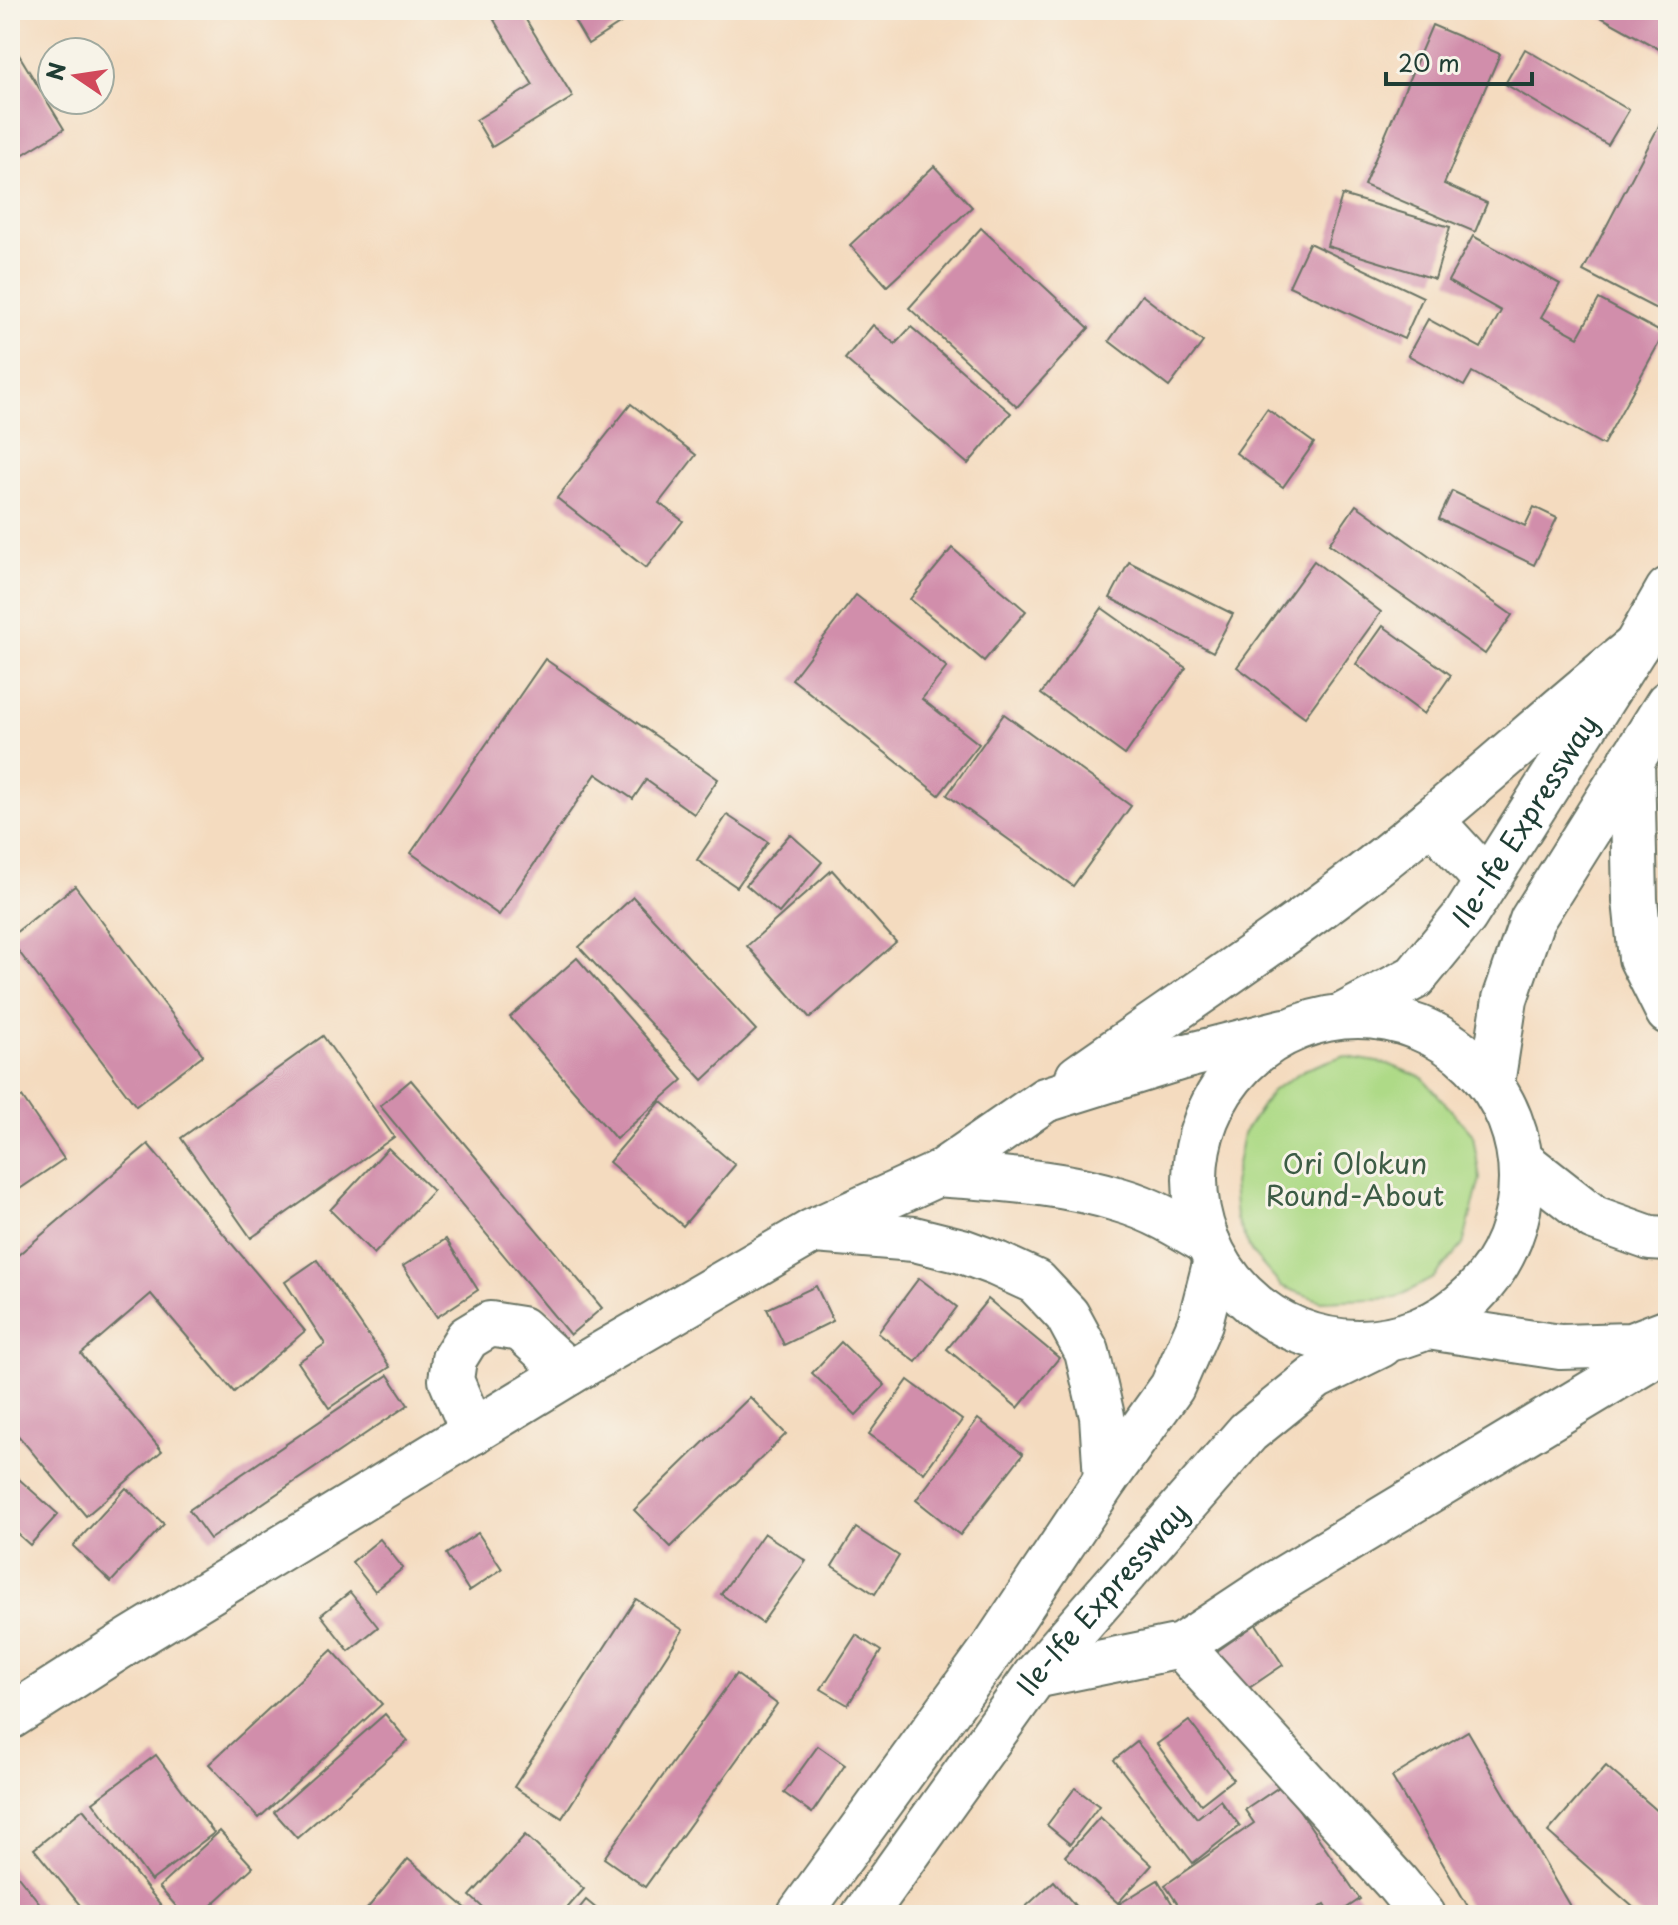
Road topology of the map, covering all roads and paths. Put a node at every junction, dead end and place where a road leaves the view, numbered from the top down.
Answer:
1 (1668, 590) edge
2 (1636, 646) junction
3 (1668, 703) edge
4 (1632, 759) junction
5 (1431, 820) junction
6 (1487, 881) junction
7 (1668, 1012) edge
8 (1344, 1015) junction
9 (1285, 1031) junction
10 (1492, 1084) junction
11 (1045, 1100) junction
12 (1520, 1160) junction
13 (938, 1174) junction
14 (813, 1231) junction
15 (1668, 1239) edge
16 (1212, 1251) junction
17 (1668, 1331) edge
18 (1410, 1333) junction
19 (1668, 1347) edge
20 (569, 1373) junction
21 (473, 1432) junction
22 (1106, 1479) junction
23 (1181, 1646) junction
24 (1035, 1676) junction
25 (10, 1717) edge
26 (799, 1915) edge
27 (864, 1915) edge
28 (1423, 1915) edge

1 - 2 main road, Ile-Ife Expressway
2 - 5 main road
2 - 6 main road, Ile-Ife Expressway
3 - 4 main road, Ile-Ife Expressway
4 - 7 main road
4 - 10 main road, Ile-Ife Expressway
5 - 6 main road
5 - 11 main road
6 - 8 main road, Ile-Ife Expressway
8 - 9 main road
8 - 10 main road, Ile-Ife Expressway
9 - 11 main road
9 - 16 main road
10 - 12 main road, Ile-Ife Expressway
11 - 13 main road
12 - 15 main road
12 - 18 main road, Ile-Ife Expressway
13 - 14 main road
13 - 16 main road
14 - 20 main road
14 - 22 main road
16 - 18 main road
16 - 22 main road, Ile-Ife Expressway
17 - 18 main road
18 - 24 main road, Ile-Ife Expressway
19 - 23 main road
20 - 21 main road
20 - 21 main road
21 - 25 main road
22 - 26 main road, Ile-Ife Expressway
23 - 24 main road
23 - 28 main road
24 - 27 main road, Ile-Ife Expressway

